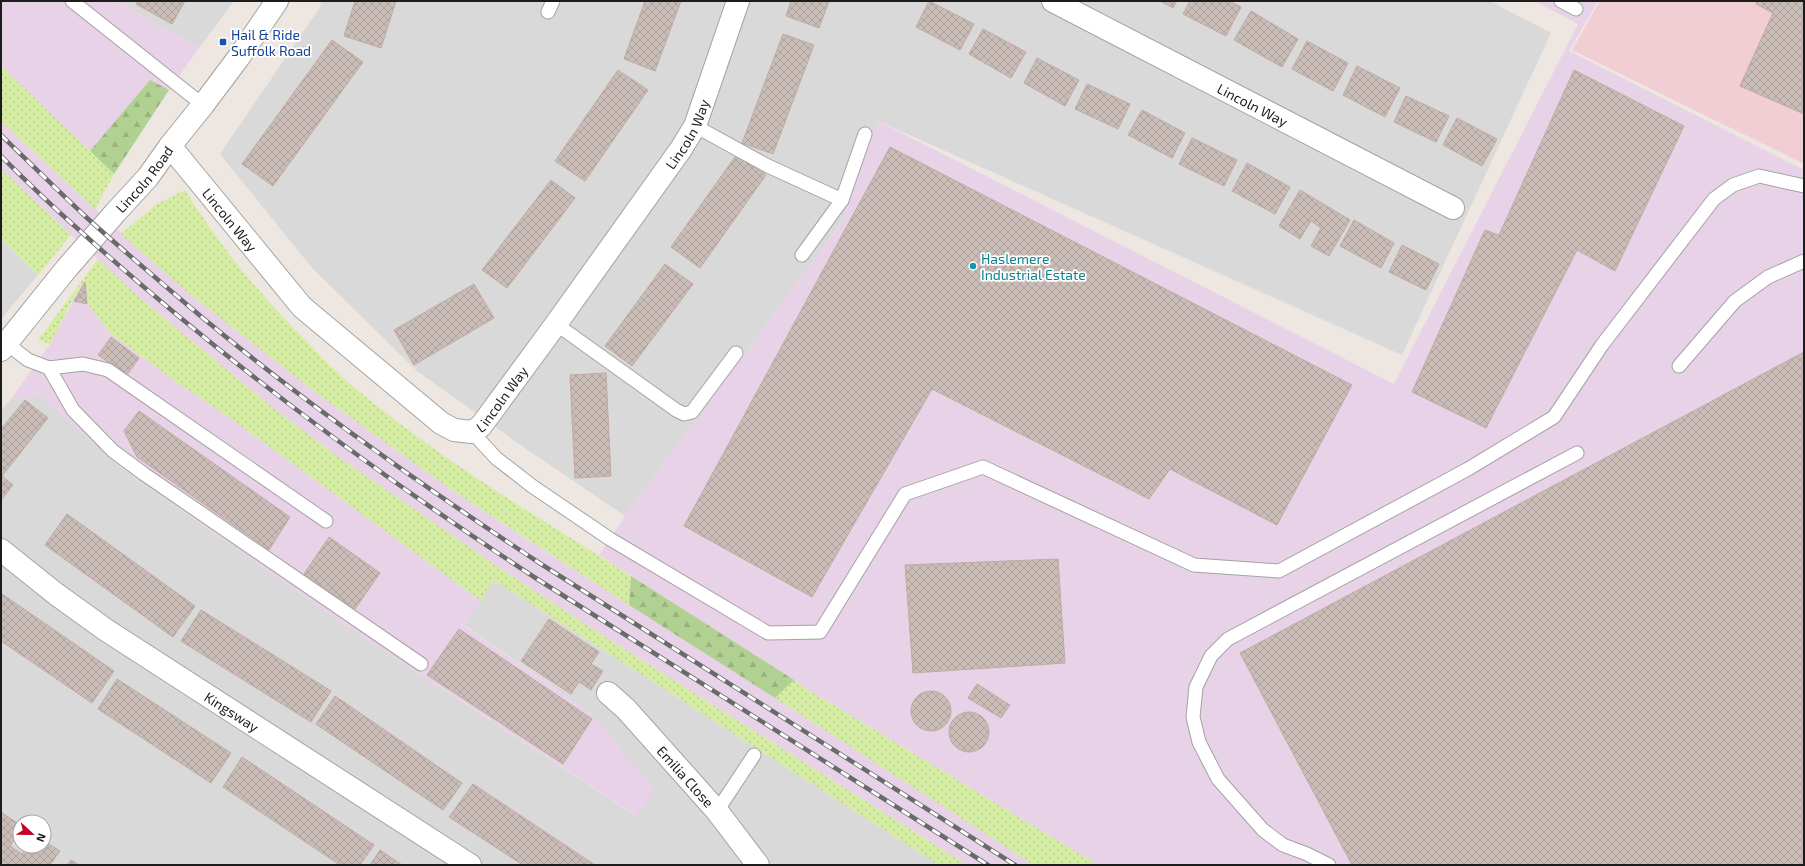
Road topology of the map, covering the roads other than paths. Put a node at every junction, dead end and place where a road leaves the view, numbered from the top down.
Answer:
1 (72, 1) edge
2 (277, 1) edge
3 (738, 1) edge
4 (1053, 1) edge
5 (1561, 1) edge
6 (1576, 9) dead end
7 (203, 105) junction
8 (695, 126) junction
9 (865, 134) dead end
10 (170, 146) junction
11 (1804, 186) edge
12 (842, 200) junction
13 (1453, 208) dead end
14 (802, 255) dead end
15 (1804, 260) edge
16 (556, 324) junction
17 (4, 346) edge
18 (736, 354) dead end
19 (1679, 366) dead end
20 (49, 368) junction
21 (472, 432) junction
22 (1577, 453) dead end
23 (326, 521) dead end
24 (1, 550) edge
25 (421, 664) dead end
26 (608, 693) dead end
27 (754, 755) dead end
28 (717, 811) junction
29 (470, 865) edge
30 (758, 865) edge
31 (1329, 865) edge

1 - 7 lane
2 - 7 street, Lincoln Road
3 - 8 street, Lincoln Way
4 - 13 street, Lincoln Way
5 - 6 lane
7 - 10 street, Lincoln Road
8 - 12 lane
8 - 16 street, Lincoln Way
9 - 12 lane
10 - 17 street, Lincoln Road
10 - 21 street, Lincoln Way
11 - 21 lane
12 - 14 lane
15 - 19 lane
16 - 18 lane
16 - 21 street, Lincoln Way
17 - 20 lane
20 - 23 lane
20 - 25 lane
22 - 31 lane
24 - 29 street, Kingsway
26 - 28 street, Emilia Close
27 - 28 lane
28 - 30 street, Emilia Close

